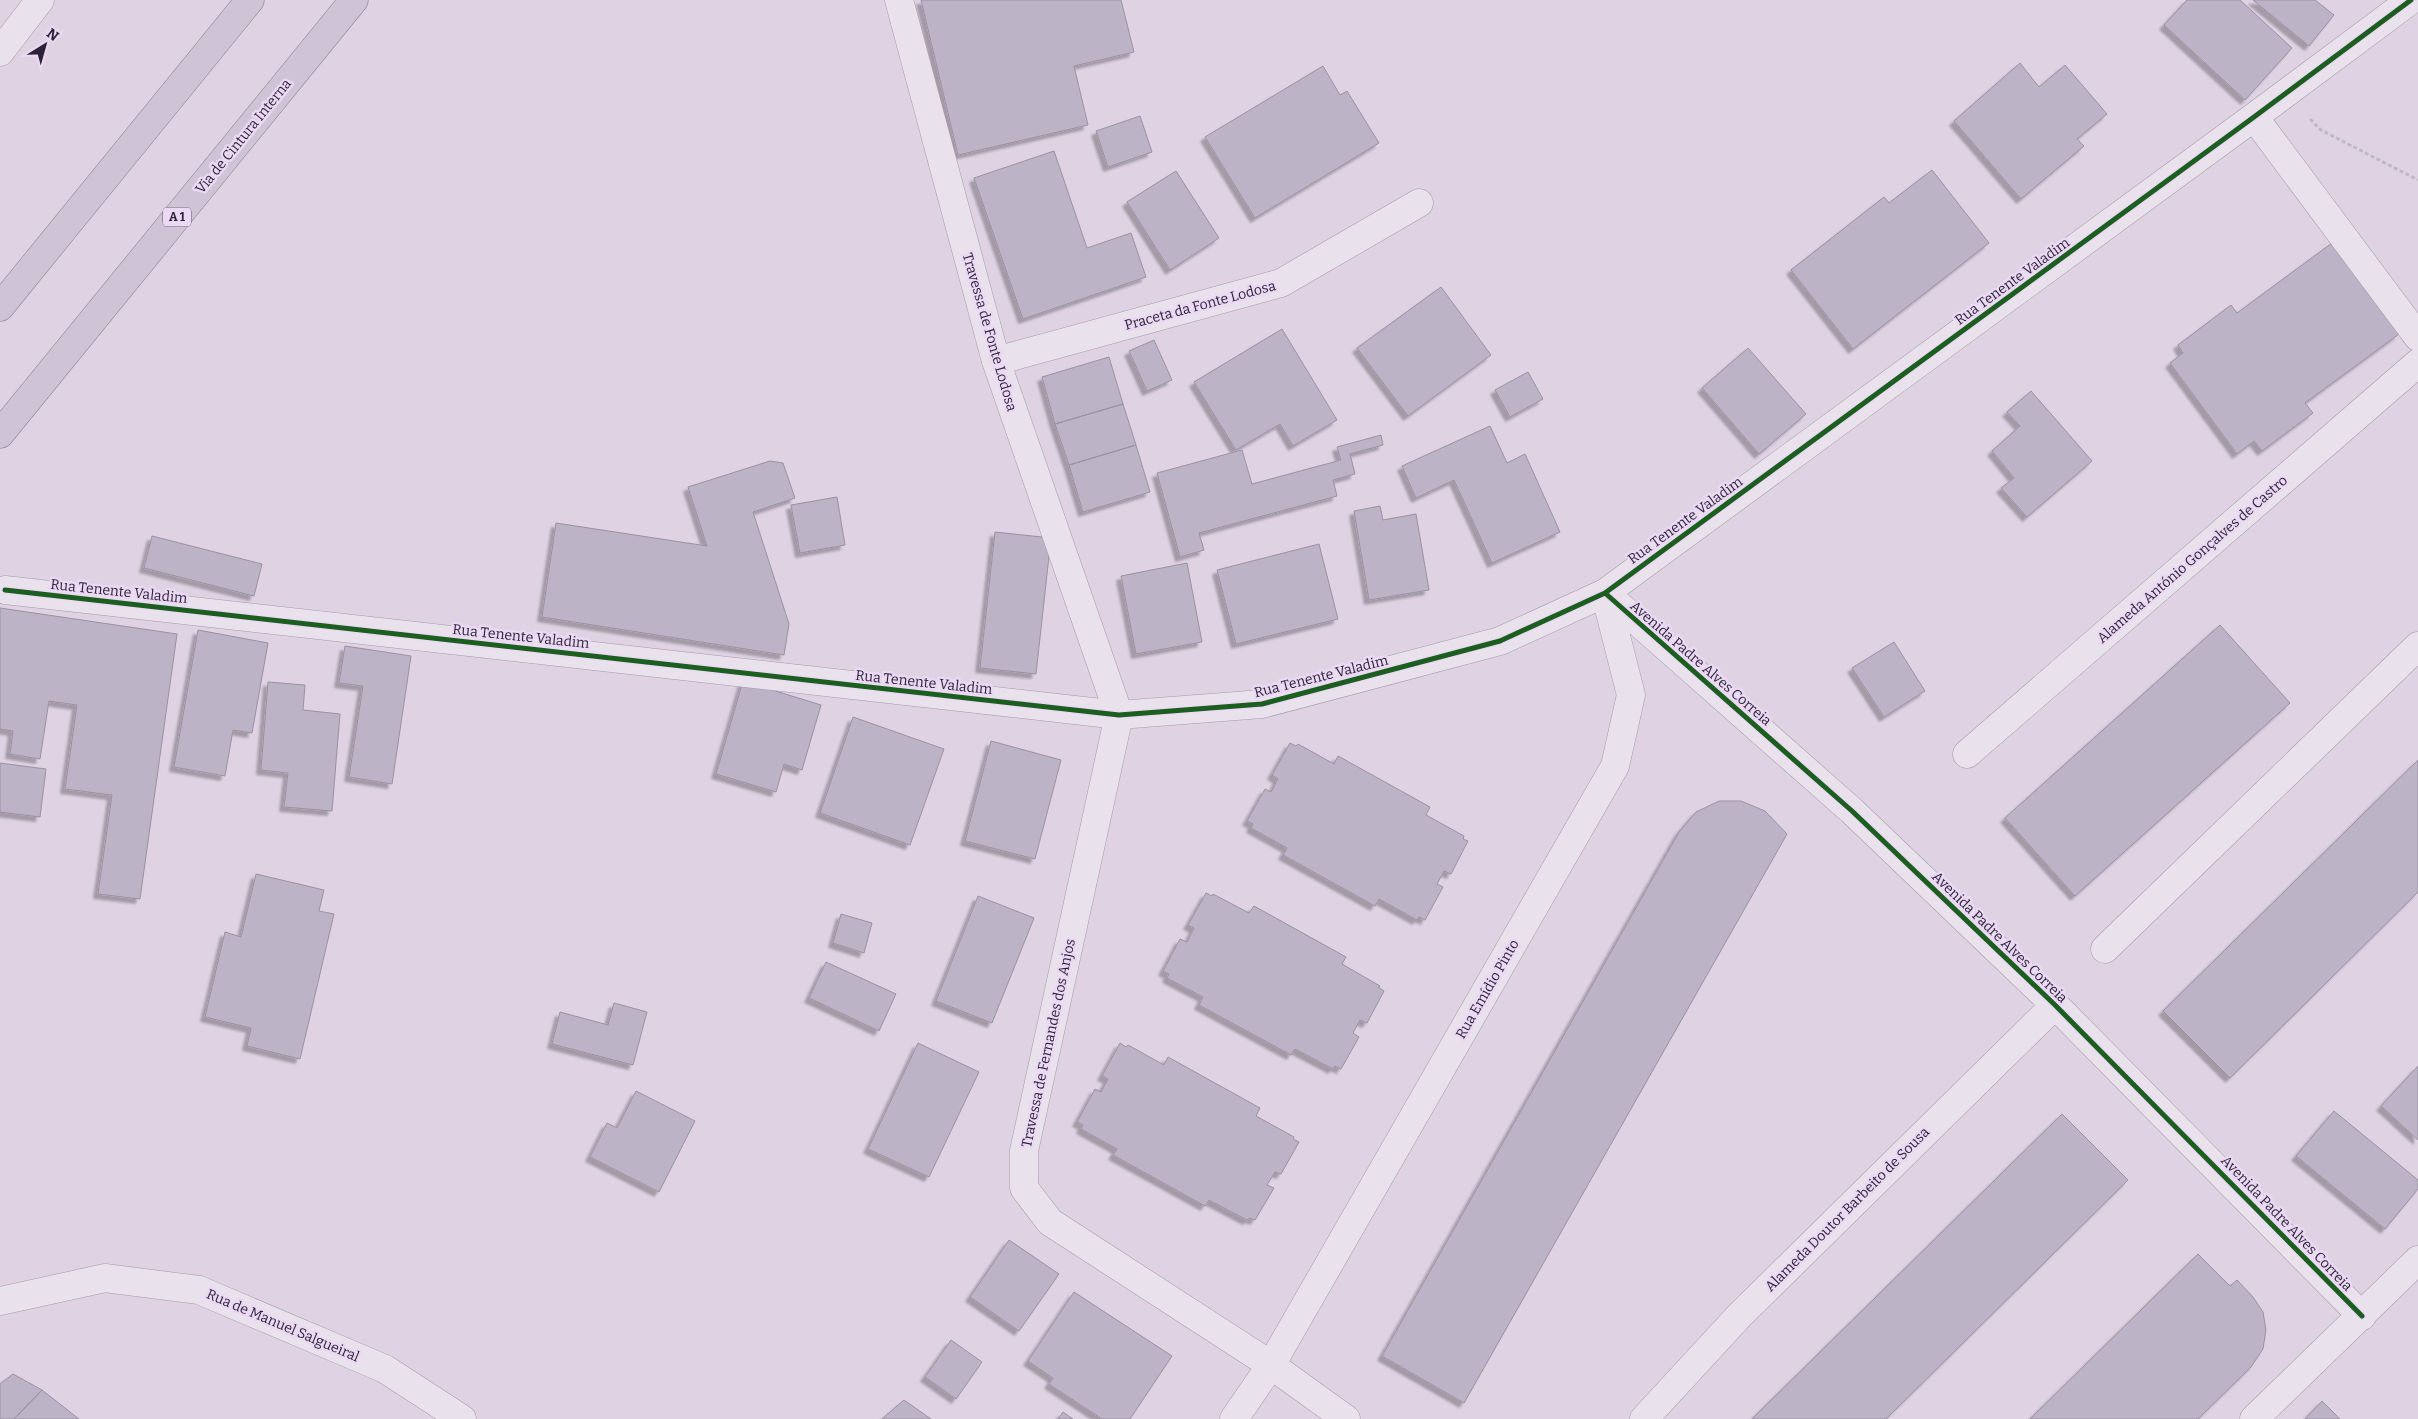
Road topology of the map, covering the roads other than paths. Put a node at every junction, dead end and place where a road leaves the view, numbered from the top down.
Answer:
1 (40, 0) edge
2 (250, 0) edge
3 (354, 0) edge
4 (899, 0) edge
5 (2411, 0) edge
6 (0, 52) edge
7 (2254, 117) junction
8 (1419, 203) dead end
9 (0, 307) edge
10 (2418, 337) edge
11 (996, 361) junction
12 (2418, 363) edge
13 (0, 434) edge
14 (5, 590) dead end
15 (1604, 593) junction
16 (2418, 646) edge
17 (1119, 715) junction
18 (1967, 754) dead end
19 (2105, 949) dead end
20 (2055, 1005) junction
21 (2418, 1260) edge
22 (0, 1301) edge
23 (2362, 1316) junction
24 (1270, 1365) junction
25 (462, 1419) edge
26 (1234, 1419) edge
27 (1346, 1419) edge
28 (1644, 1419) edge
29 (2254, 1419) edge

1 - 6 street
2 - 9 highway
3 - 13 highway, Via de Cintura Interna / A 1
4 - 11 street, Travessa de Fonte Lodosa
5 - 7 street, Rua Tenente Valadim
7 - 10 street
7 - 15 street, Rua Tenente Valadim
8 - 11 street, Praceta da Fonte Lodosa
11 - 17 street, Travessa de Fonte Lodosa
12 - 18 street, Alameda António Gonçalves de Castro
14 - 17 street, Rua Tenente Valadim
15 - 17 street, Rua Tenente Valadim
15 - 20 street, Avenida Padre Alves Correia
15 - 24 street, Rua Emídio Pinto
16 - 19 street
17 - 24 street, Travessa de Fernandes dos Anjos
20 - 23 street, Avenida Padre Alves Correia
20 - 28 street, Alameda Doutor Barbeito de Sousa
21 - 23 street
22 - 25 street, Rua de Manuel Salgueiral
23 - 29 street
24 - 26 street, Rua Emídio Pinto
24 - 27 street, Travessa de Fernandes dos Anjos

